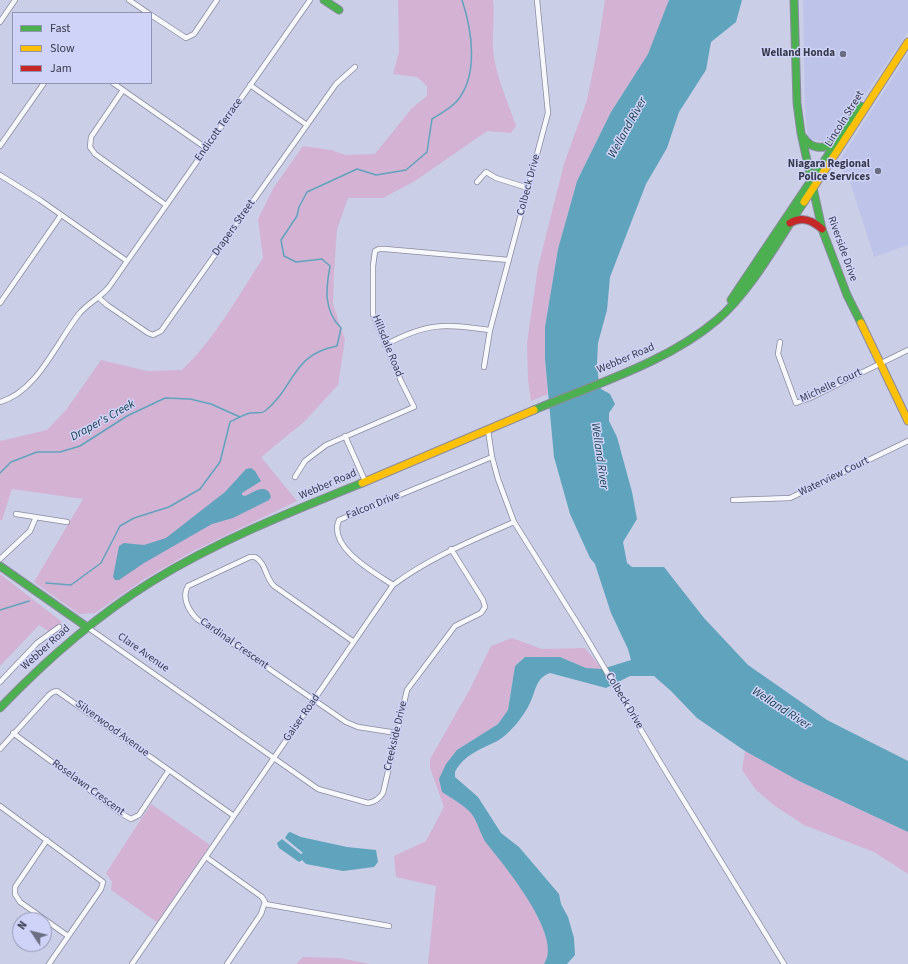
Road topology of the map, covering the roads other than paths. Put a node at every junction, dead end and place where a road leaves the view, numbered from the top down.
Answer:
1 (15, 0) edge
2 (129, 0) edge
3 (217, 0) edge
4 (310, 0) edge
5 (324, 0) edge
6 (537, 0) edge
7 (794, 0) edge
8 (339, 10) dead end
9 (147, 12) edge
10 (152, 16) edge
11 (0, 22) edge
12 (908, 42) edge
13 (355, 67) dead end
14 (882, 81) junction
15 (43, 84) edge
16 (114, 84) edge
17 (250, 85) junction
18 (123, 90) junction
19 (307, 125) junction
20 (801, 133) junction
21 (838, 139) junction
22 (0, 146) edge
23 (206, 148) junction
24 (0, 175) edge
25 (477, 182) dead end
26 (812, 185) junction
27 (528, 188) junction
28 (166, 205) junction
29 (61, 215) junction
30 (788, 225) junction
31 (822, 229) junction
32 (509, 260) junction
33 (127, 261) junction
34 (99, 298) junction
35 (0, 303) edge
36 (490, 330) junction
37 (697, 335) junction
38 (780, 342) dead end
39 (385, 345) junction
40 (908, 350) edge
41 (880, 363) junction
42 (484, 367) dead end
43 (0, 402) edge
44 (908, 421) edge
45 (488, 430) junction
46 (345, 436) junction
47 (908, 441) edge
48 (492, 457) junction
49 (295, 477) dead end
50 (365, 481) junction
51 (733, 500) dead end
52 (16, 514) dead end
53 (36, 517) junction
54 (67, 522) dead end
55 (514, 522) junction
56 (451, 549) junction
57 (0, 559) edge
58 (0, 566) edge
59 (393, 585) junction
60 (59, 626) dead end
61 (87, 627) junction
62 (354, 642) junction
63 (0, 682) edge
64 (314, 700) junction
65 (0, 708) edge
66 (396, 733) junction
67 (13, 734) junction
68 (0, 750) edge
69 (274, 758) junction
70 (170, 770) junction
71 (0, 806) edge
72 (234, 816) junction
73 (47, 840) junction
74 (206, 857) junction
75 (265, 904) junction
76 (389, 926) dead end
77 (68, 936) junction
78 (49, 964) edge
79 (132, 964) edge
80 (227, 964) edge
81 (784, 964) edge

1 - 11 street
2 - 9 street
3 - 10 street
4 - 17 street, Endicott Terrace
5 - 8 main road
6 - 27 street, Colbeck Drive
7 - 20 main road, Riverside Drive
12 - 14 main road, Lincoln Street
13 - 19 street, Drapers Street
14 - 21 main road, Lincoln Street
14 - 26 main road, Lincoln Street
15 - 22 street
16 - 18 street
17 - 19 street
17 - 23 street, Endicott Terrace
18 - 23 street
18 - 28 street
19 - 34 street, Drapers Street
20 - 21 main road
20 - 26 main road, Riverside Drive
21 - 26 main road, Lincoln Street
23 - 28 street, Endicott Terrace
24 - 29 street
25 - 27 street
26 - 30 main road, Webber Road
26 - 31 main road, Riverside Drive
26 - 37 main road, Webber Road
27 - 32 street, Colbeck Drive
28 - 33 street, Endicott Terrace
29 - 33 street
29 - 35 street
30 - 31 main road
30 - 37 main road, Webber Road
31 - 41 main road, Riverside Drive
32 - 36 street, Colbeck Drive
32 - 39 street, Hillsdale Road
33 - 34 street, Endicott Terrace
34 - 43 street, Endicott Terrace
36 - 39 street
36 - 42 street, Colbeck Drive
37 - 45 main road, Webber Road
38 - 41 street, Michelle Court
39 - 46 street, Hillsdale Road
40 - 41 street
41 - 44 main road, Riverside Drive
45 - 48 street, Colbeck Drive
45 - 50 main road, Webber Road
46 - 49 street, Hillsdale Road
46 - 50 street
47 - 51 street, Waterview Court
48 - 55 street, Colbeck Drive
48 - 59 street, Falcon Drive
50 - 61 main road, Webber Road
52 - 53 street
53 - 54 street
53 - 57 street
55 - 56 street, Gaiser Road
55 - 81 street, Colbeck Drive
56 - 59 street, Gaiser Road
56 - 66 street, Creekside Drive
58 - 61 main road, Clare Avenue
59 - 62 street, Gaiser Road
60 - 63 street
61 - 65 main road, Webber Road
61 - 69 street, Clare Avenue
62 - 64 street, Gaiser Road
62 - 64 street, Cardinal Crescent
64 - 66 street
64 - 69 street, Gaiser Road
66 - 69 street, Creekside Drive
67 - 68 street, Silverwood Avenue
67 - 70 street, Silverwood Avenue
67 - 70 street, Roselawn Crescent
69 - 72 street, Gaiser Road
70 - 72 street, Silverwood Avenue
71 - 73 street
72 - 74 street, Gaiser Road
73 - 77 street
73 - 77 street
74 - 75 street
74 - 79 street, Gaiser Road
75 - 76 street
75 - 80 street
77 - 78 street

